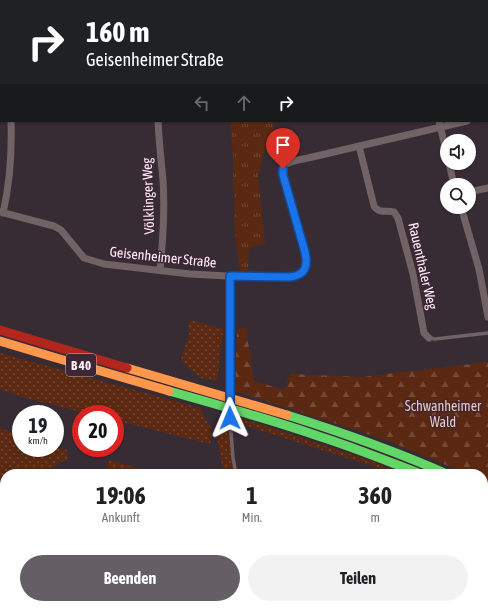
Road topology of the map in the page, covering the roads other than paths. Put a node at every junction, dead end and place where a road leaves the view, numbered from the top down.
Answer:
1 (11, 122) edge
2 (158, 122) edge
3 (459, 122) edge
4 (440, 124) edge
5 (442, 134) edge
6 (359, 146) junction
7 (488, 188) edge
8 (476, 191) edge
9 (1, 213) edge
10 (463, 214) edge
11 (160, 270) junction
12 (230, 276) junction
13 (488, 317) edge
14 (0, 330) edge
15 (488, 333) edge
16 (429, 338) joint
17 (2, 342) edge
18 (230, 376) joint
19 (235, 469) edge
20 (409, 469) edge
21 (435, 469) edge

1 - 9 street
2 - 11 street, Völklinger Weg
3 - 4 street, Geisenheimer Straße
4 - 5 street
4 - 6 street, Geisenheimer Straße
6 - 12 street, Geisenheimer Straße
6 - 16 street, Rauenthaler Weg
7 - 8 street
9 - 11 street, Geisenheimer Straße
10 - 13 street
11 - 12 street, Geisenheimer Straße
12 - 18 street
14 - 21 highway, B 40
15 - 16 lane
17 - 20 highway, B 40
18 - 19 lane, bridge

